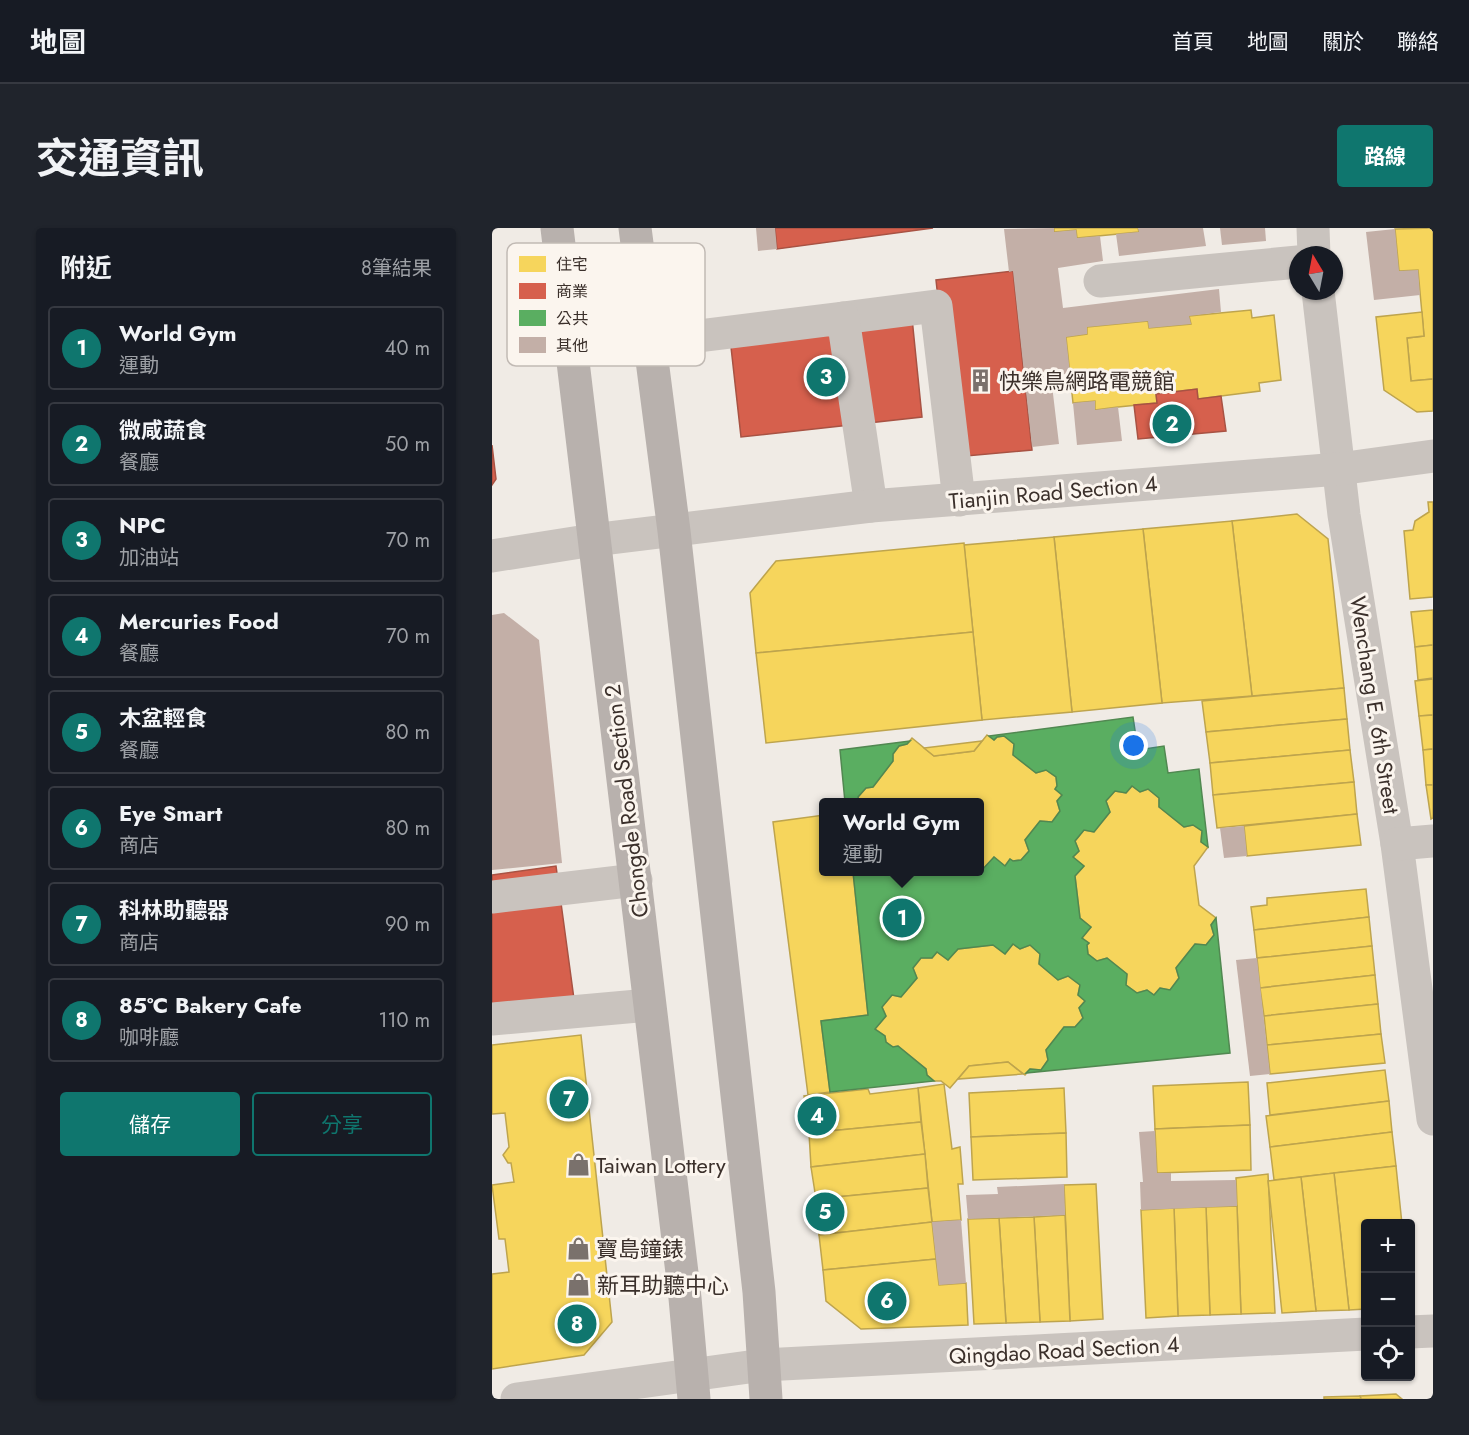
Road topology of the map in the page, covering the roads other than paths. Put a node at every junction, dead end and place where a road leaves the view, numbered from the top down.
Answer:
1 (556, 228) edge
2 (635, 228) edge
3 (1313, 228) edge
4 (558, 243) edge
5 (637, 243) edge
6 (1314, 246) edge
7 (1289, 263) edge
8 (1100, 280) dead end
9 (1319, 300) edge
10 (843, 318) junction
11 (705, 335) edge
12 (572, 366) edge
13 (653, 366) edge
14 (1433, 456) edge
15 (1339, 469) junction
16 (959, 500) junction
17 (871, 506) junction
18 (674, 531) junction
19 (593, 540) junction
20 (492, 556) edge
21 (1433, 841) edge
22 (1396, 844) junction
23 (636, 880) junction
24 (492, 897) edge
25 (1426, 998) edge
26 (649, 1005) junction
27 (492, 1019) edge
28 (1433, 1119) edge
29 (1433, 1331) edge
30 (1415, 1332) edge
31 (1361, 1334) edge
32 (764, 1365) junction
33 (692, 1387) edge
34 (518, 1399) edge
35 (766, 1399) edge

1 - 4 main road, Chongde Road Section 2
2 - 5 main road
3 - 6 street
7 - 8 street
9 - 15 street, Wenchang E. 6th Street
10 - 11 street
10 - 16 street
10 - 17 street
12 - 19 main road, Chongde Road Section 2
13 - 18 main road
14 - 15 street, Tianjin Road Section 4
15 - 16 street, Tianjin Road Section 4
15 - 22 street, Wenchang E. 6th Street
16 - 17 street, Tianjin Road Section 4
17 - 18 street, Tianjin Road Section 4
18 - 19 street, Tianjin Road Section 4
18 - 32 main road
19 - 20 street, Tianjin Road Section 4
19 - 23 main road, Chongde Road Section 2
21 - 22 street
22 - 25 street, Wenchang E. 6th Street
23 - 24 street
23 - 26 main road, Chongde Road Section 2
25 - 28 street, Wenchang E. 6th Street
26 - 27 street
26 - 33 main road, Chongde Road Section 2
29 - 30 street
31 - 32 street, Qingdao Road Section 4
32 - 33 street, Qingdao Road Section 4
32 - 35 main road
33 - 34 street, Qingdao Road Section 4

